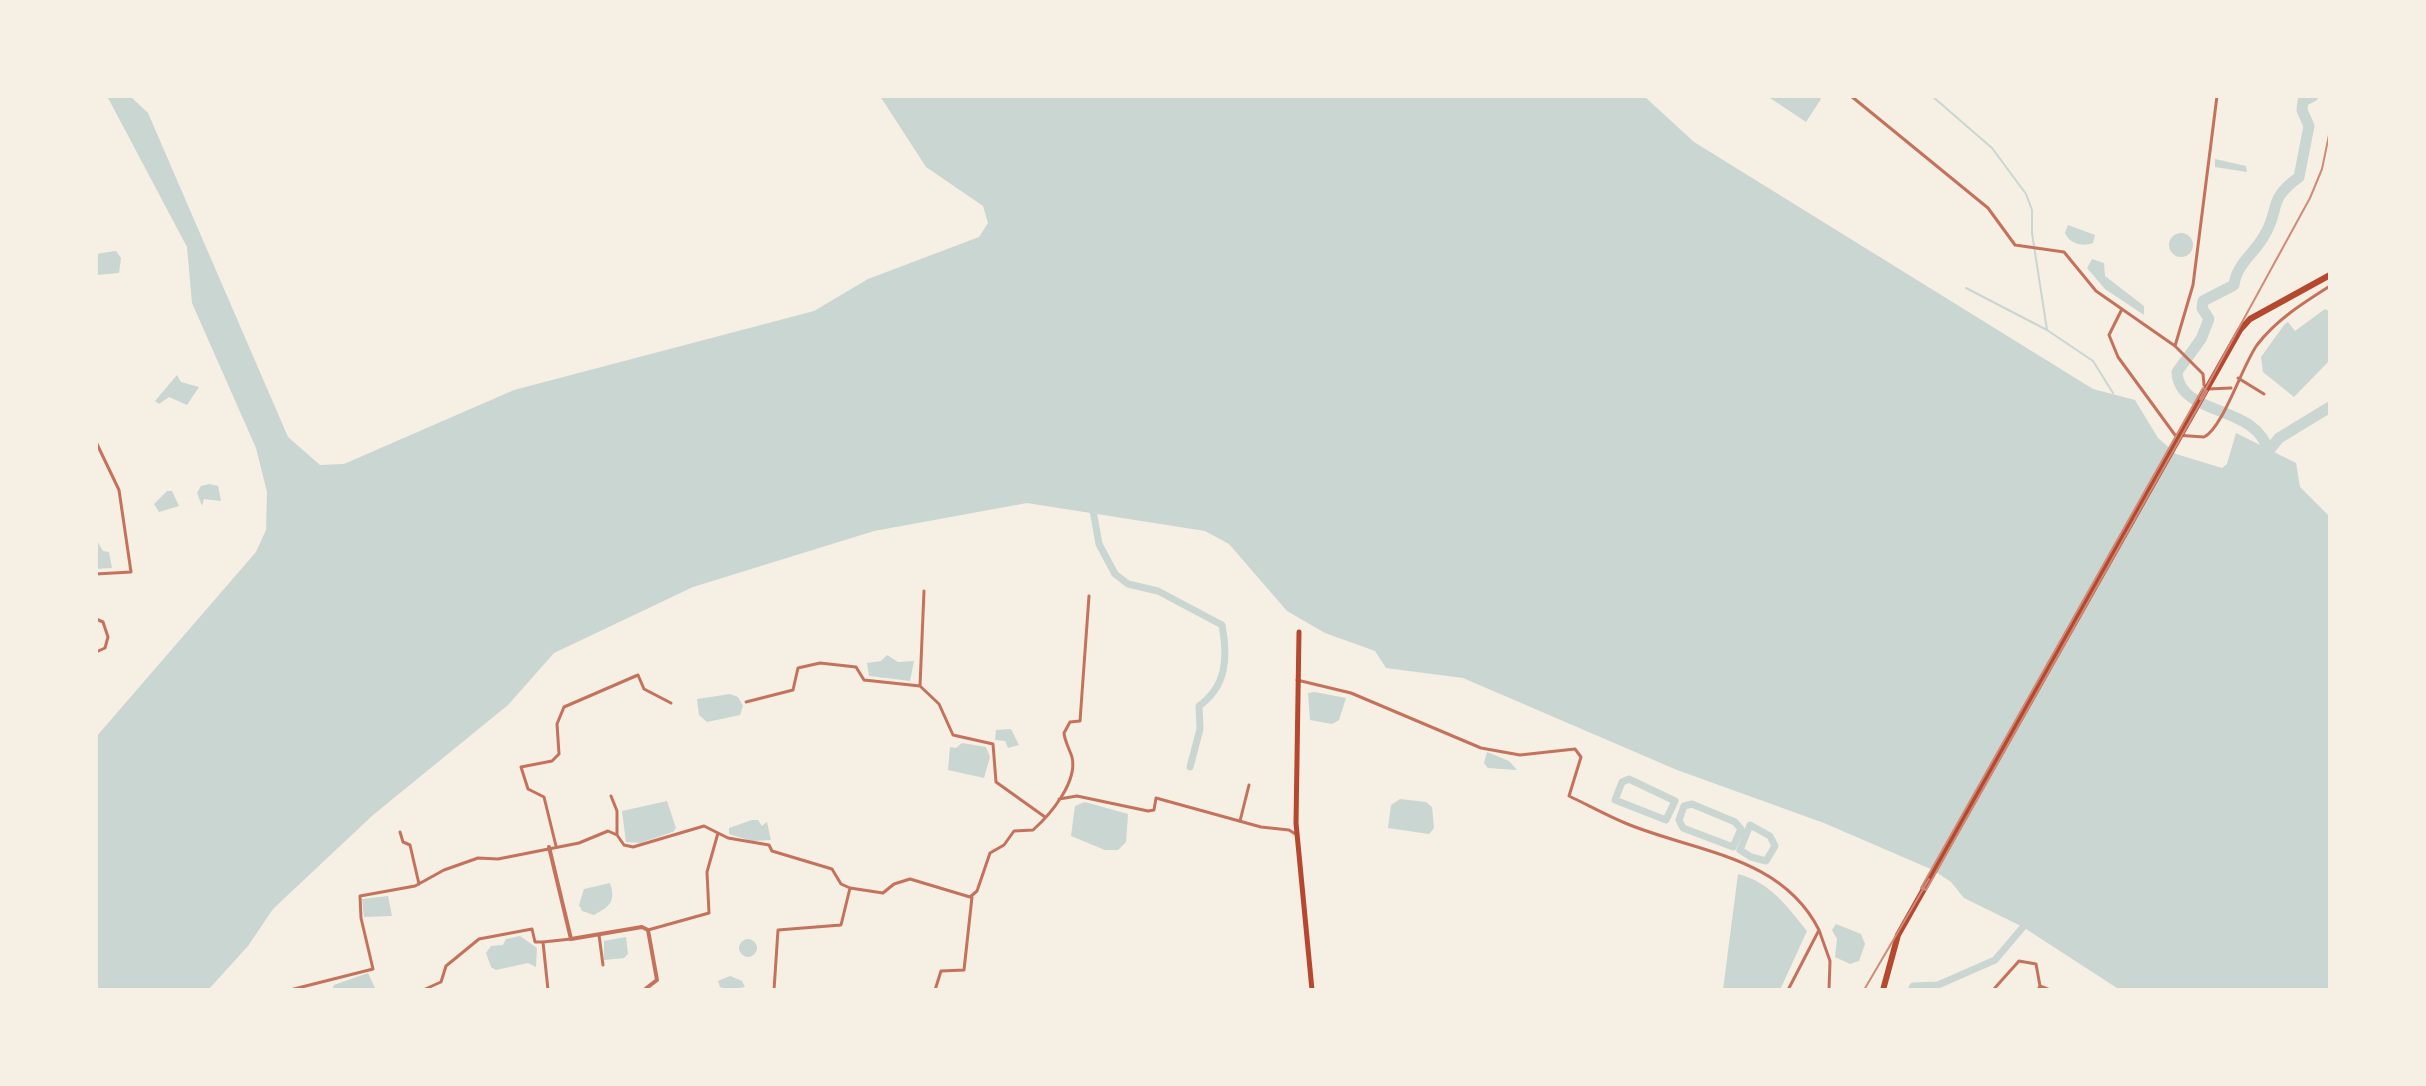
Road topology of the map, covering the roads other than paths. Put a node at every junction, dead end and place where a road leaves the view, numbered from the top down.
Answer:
1 (1851, 96) edge
2 (2217, 96) edge
3 (2330, 275) edge
4 (2330, 286) edge
5 (2122, 309) junction
6 (2175, 346) junction
7 (2238, 378) junction
8 (2233, 389) junction
9 (2264, 394) dead end
10 (96, 442) edge
11 (96, 574) edge
12 (924, 591) dead end
13 (1089, 596) dead end
14 (96, 619) edge
15 (1299, 632) dead end
16 (96, 652) edge
17 (1297, 680) junction
18 (649, 681) dead end
19 (642, 684) junction
20 (920, 686) junction
21 (746, 702) dead end
22 (671, 703) dead end
23 (1249, 785) dead end
24 (611, 796) dead end
25 (1057, 800) junction
26 (1045, 817) junction
27 (1240, 821) junction
28 (400, 832) dead end
29 (718, 833) junction
30 (617, 835) junction
31 (1297, 835) junction
32 (553, 847) junction
33 (419, 884) junction
34 (850, 888) junction
35 (972, 897) junction
36 (648, 930) junction
37 (1819, 930) junction
38 (599, 935) junction
39 (571, 939) junction
40 (543, 942) junction
41 (603, 965) dead end
42 (2039, 988) edge
43 (290, 990) edge
44 (423, 990) edge
45 (548, 990) edge
46 (644, 990) edge
47 (774, 990) edge
48 (935, 990) edge
49 (1312, 990) edge
50 (1788, 990) edge
51 (1829, 990) edge
52 (1883, 990) edge
53 (1993, 990) edge
54 (2050, 990) edge

1 - 5 street
2 - 6 street
3 - 52 highway
4 - 7 street
5 - 6 street
5 - 8 street
6 - 8 street
7 - 8 street
7 - 9 street
10 - 11 street
12 - 20 street
13 - 25 street
14 - 16 street
15 - 17 main road
17 - 31 main road
17 - 37 street
18 - 19 street
19 - 22 street
19 - 32 street
20 - 21 street
20 - 26 street
23 - 27 street
24 - 30 street
25 - 26 street
25 - 27 street
26 - 35 street
27 - 31 street
28 - 33 street
29 - 30 street
29 - 34 street
29 - 36 street
30 - 32 street
31 - 49 main road
32 - 33 street
32 - 39 street
33 - 43 street
34 - 35 street
34 - 47 street
35 - 48 street
36 - 38 street
36 - 46 street
37 - 50 street
37 - 51 street
38 - 39 street
38 - 41 street
39 - 40 street
40 - 44 street
40 - 45 street
42 - 53 street
42 - 54 street

